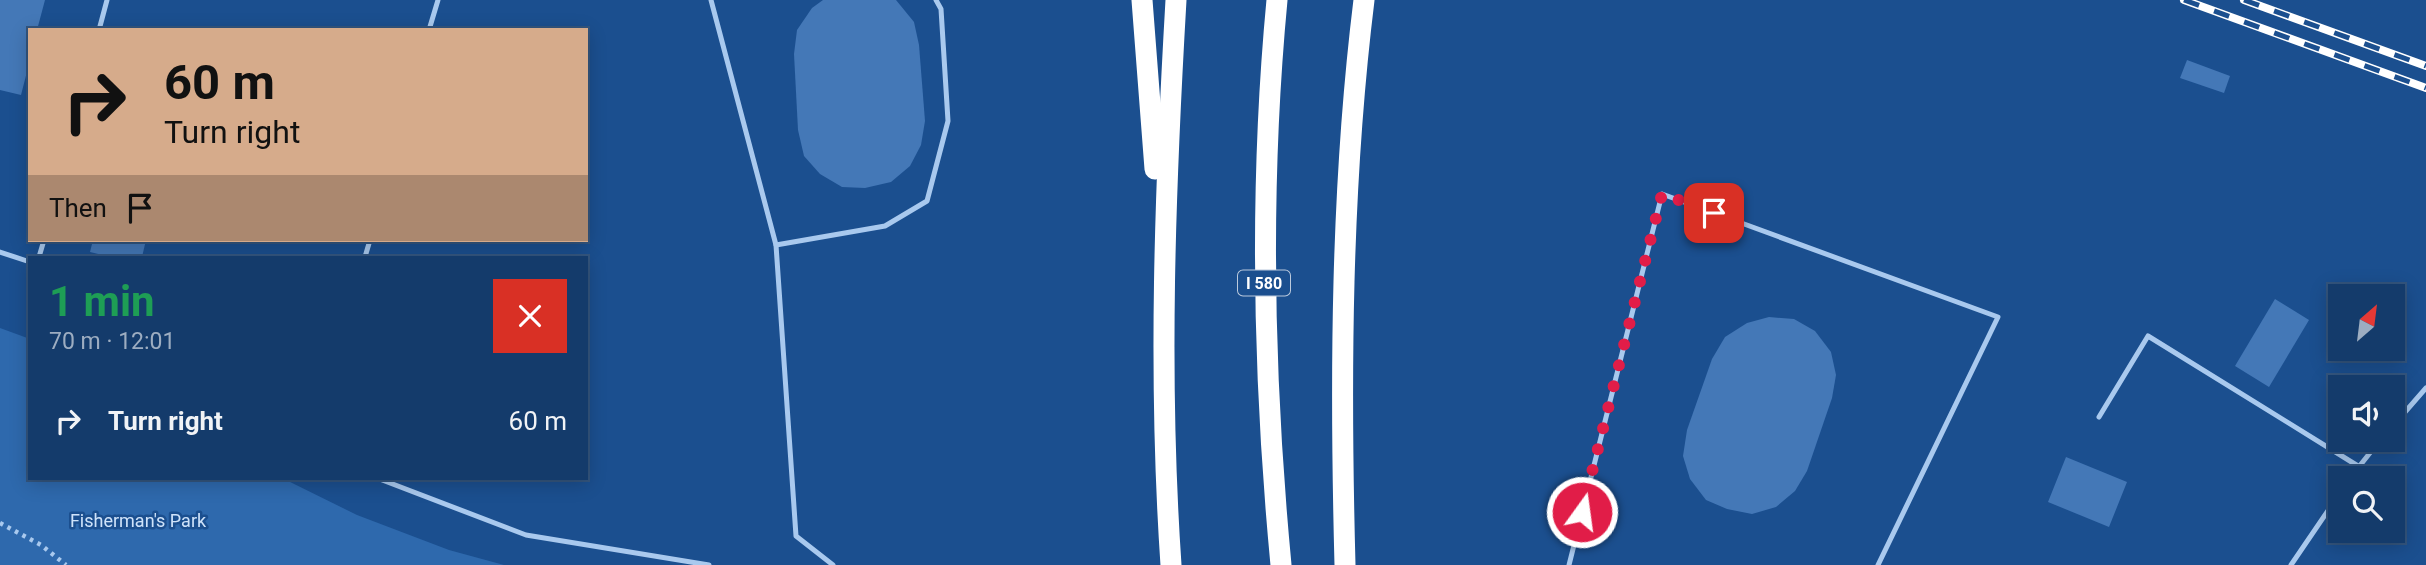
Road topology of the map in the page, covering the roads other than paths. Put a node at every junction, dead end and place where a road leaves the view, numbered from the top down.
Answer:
1 (107, 0) edge
2 (438, 0) edge
3 (711, 0) edge
4 (936, 0) edge
5 (1142, 0) edge
6 (1177, 0) edge
7 (1277, 0) edge
8 (1363, 10) edge
9 (100, 28) edge
10 (430, 28) edge
11 (776, 245) junction
12 (0, 251) edge
13 (28, 261) edge
14 (1163, 290) junction
15 (2426, 388) edge
16 (2405, 411) edge
17 (2099, 416) dead end
18 (2370, 452) edge
19 (2358, 466) joint
20 (382, 480) edge
21 (2328, 511) edge
22 (709, 565) edge
23 (833, 565) edge
24 (1171, 565) edge
25 (1281, 565) edge
26 (1345, 565) edge
27 (1569, 565) edge
28 (1878, 565) edge
29 (2291, 565) edge

1 - 9 lane
2 - 10 lane
3 - 11 lane
4 - 11 lane
5 - 14 highway
6 - 14 highway
7 - 25 highway, I 580
8 - 26 highway
11 - 23 lane
12 - 13 lane
14 - 24 highway
15 - 16 lane
17 - 19 lane
18 - 19 lane
20 - 22 lane
21 - 29 lane
27 - 28 lane

